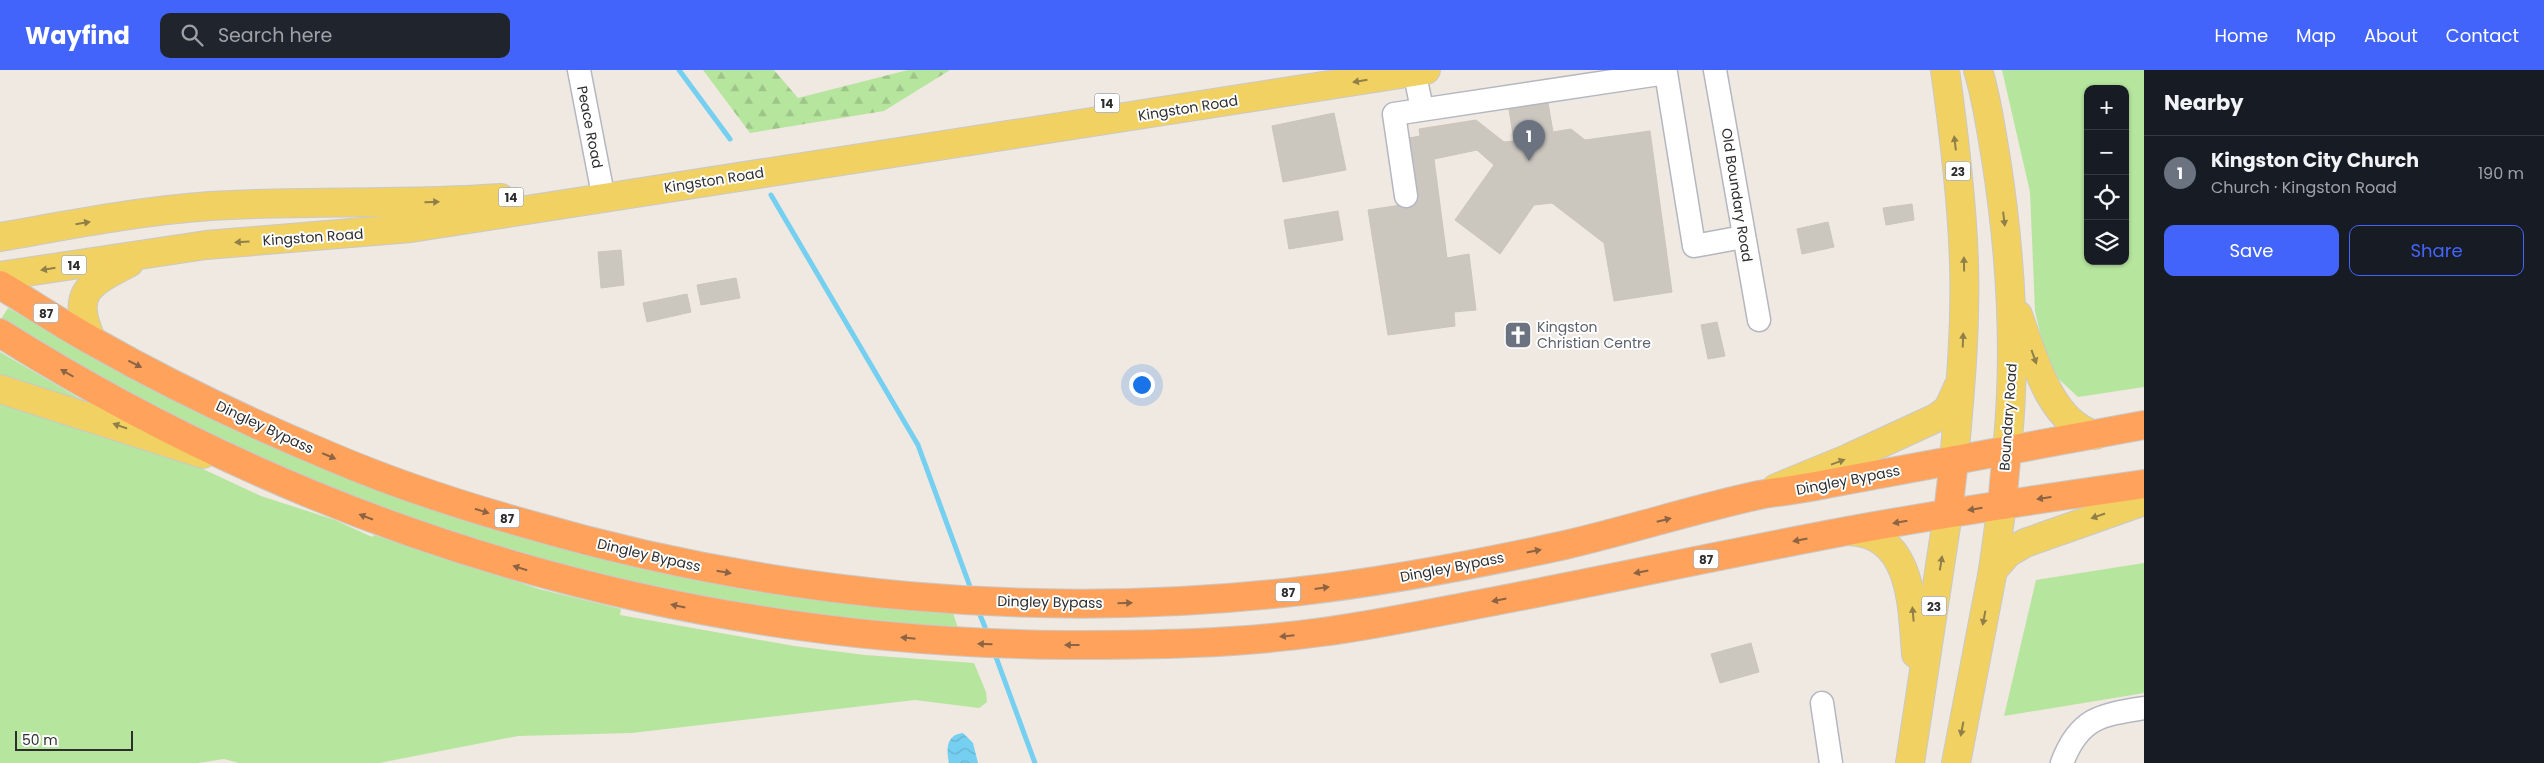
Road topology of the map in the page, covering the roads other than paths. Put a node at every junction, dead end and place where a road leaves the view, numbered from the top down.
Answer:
1 (579, 70) edge
2 (1336, 70) edge
3 (1420, 70) edge
4 (1715, 70) edge
5 (1933, 70) edge
6 (1946, 70) edge
7 (1978, 70) edge
8 (1427, 108) junction
9 (1952, 117) junction
10 (602, 191) junction
11 (1406, 196) dead end
12 (211, 206) junction
13 (0, 221) edge
14 (411, 228) junction
15 (34, 231) junction
16 (0, 237) edge
17 (1743, 237) junction
18 (148, 253) junction
19 (0, 276) edge
20 (0, 285) edge
21 (2011, 294) junction
22 (1759, 320) dead end
23 (0, 333) edge
24 (92, 341) junction
25 (1961, 378) junction
26 (0, 389) edge
27 (2144, 426) edge
28 (2095, 435) junction
29 (2007, 450) junction
30 (1954, 460) junction
31 (266, 475) junction
32 (2144, 484) edge
33 (1761, 495) junction
34 (2144, 500) edge
35 (2002, 505) junction
36 (1948, 514) junction
37 (1848, 531) junction
38 (1993, 570) junction
39 (1920, 698) junction
40 (1822, 703) dead end
41 (2144, 708) edge
42 (2144, 713) edge
43 (2109, 714) junction
44 (1831, 763) edge
45 (1910, 763) edge
46 (1956, 763) edge
47 (2062, 763) edge

1 - 10 street, Peace Road
2 - 10 main road, Kingston Road / 14
3 - 8 street
3 -> 10 main road, Kingston Road / 14
4 - 17 street, Old Boundary Road
5 - 9 main road
6 - 9 main road, 23
7 -> 21 main road, Boundary Road
8 - 11 street
8 - 17 street
25 -> 9 main road, 23
12 -> 10 main road, Kingston Road / 14
10 - 14 main road, Kingston Road / 14
12 - 14 main road
15 -> 12 main road, Kingston Road / 14
13 - 15 main road
14 -> 18 main road, Kingston Road / 14
15 - 16 main road, Kingston Road / 14
17 - 22 street, Old Boundary Road
18 -> 19 main road, Kingston Road / 14
18 - 24 main road
20 - 24 highway, Dingley Bypass / 87
21 -> 28 main road
21 - 29 main road, Boundary Road
31 -> 23 highway, 87
24 -> 33 highway, Dingley Bypass / 87
25 - 30 main road, 23
33 -> 25 main road
31 -> 26 main road
27 - 28 highway, Dingley Bypass / 87
28 - 29 highway, Dingley Bypass / 87
29 - 30 highway, Dingley Bypass / 87
29 - 35 highway, Boundary Road
30 - 33 highway, Dingley Bypass / 87
30 - 36 highway, 23
37 -> 31 highway, 87
32 -> 35 highway, 87
34 -> 38 main road
35 -> 36 highway, 87
35 - 38 main road, Boundary Road
36 -> 37 highway, 87
39 -> 36 main road, 23
39 -> 37 main road
38 -> 46 main road, Boundary Road
39 - 45 main road, 23
40 - 44 street
41 - 43 street
42 - 43 street
43 - 47 street

